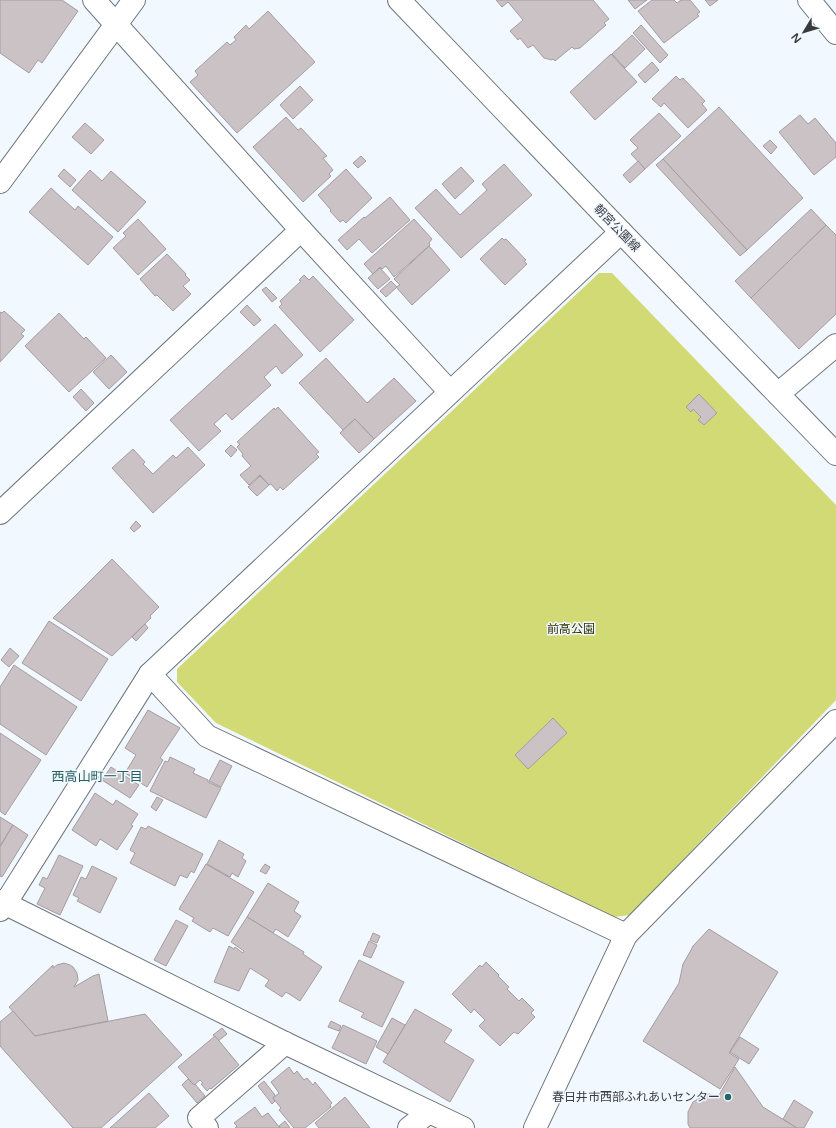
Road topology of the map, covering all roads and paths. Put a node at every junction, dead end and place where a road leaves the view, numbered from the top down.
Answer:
1 (94, 0) edge
2 (134, 0) edge
3 (399, 0) edge
4 (809, 0) edge
5 (117, 25) junction
6 (836, 33) edge
7 (0, 182) edge
8 (301, 230) junction
9 (621, 232) junction
10 (836, 345) edge
11 (450, 392) junction
12 (778, 394) junction
13 (836, 454) edge
14 (0, 513) edge
15 (150, 674) junction
16 (836, 721) edge
17 (2, 905) edge
18 (626, 935) junction
19 (285, 1043) junction
20 (429, 1112) junction
21 (207, 1128) edge
22 (409, 1128) edge
23 (463, 1128) edge
24 (535, 1128) edge

1 - 5 street
2 - 5 street
3 - 9 street, 朝宮公園線
4 - 6 street
5 - 7 street
5 - 8 street
8 - 11 street
8 - 14 street
9 - 11 street
9 - 12 street, 朝宮公園線
10 - 12 street
11 - 15 street
12 - 13 street, 朝宮公園線
15 - 17 street
15 - 18 street
16 - 18 street
17 - 19 street
18 - 24 street
19 - 20 street
19 - 21 street
20 - 22 street
20 - 23 street

